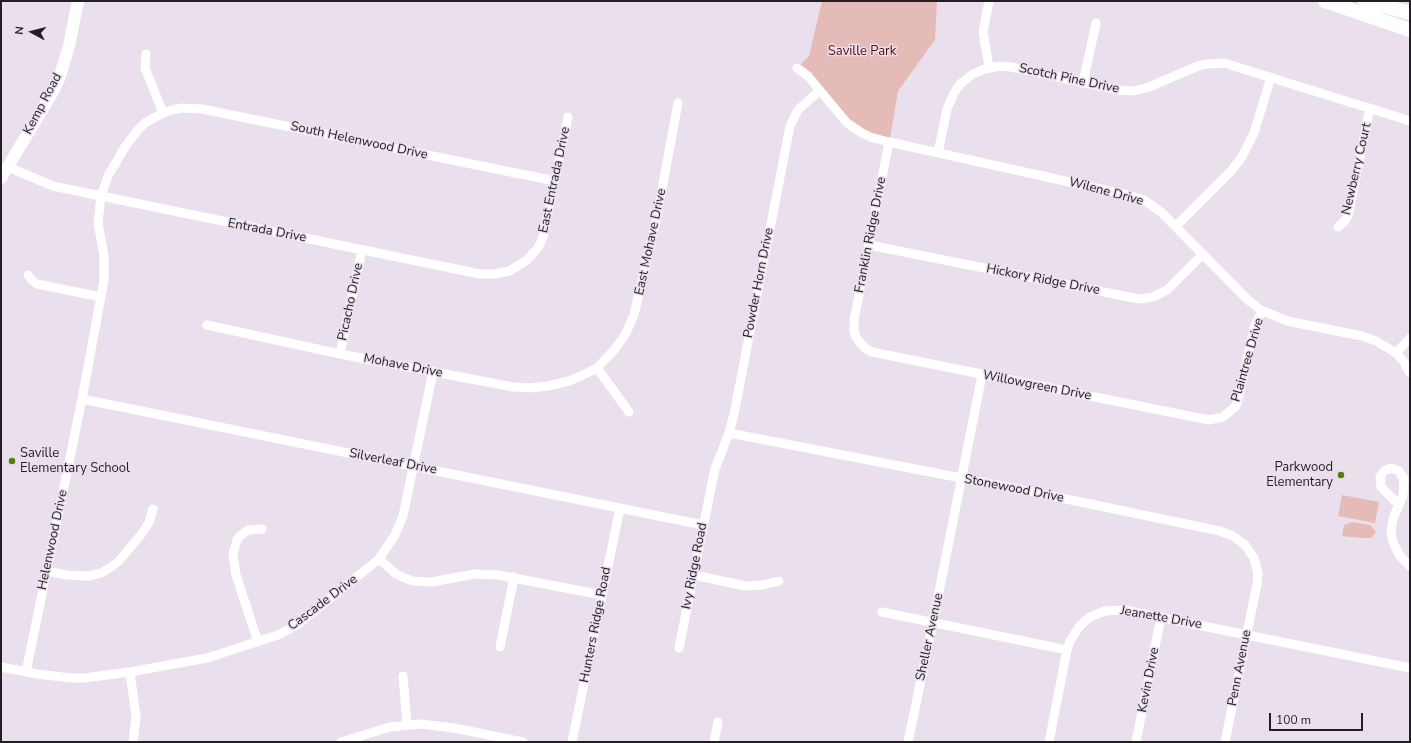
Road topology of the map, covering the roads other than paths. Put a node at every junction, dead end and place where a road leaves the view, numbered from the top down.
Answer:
1 (78, 1) edge
2 (989, 1) edge
3 (1325, 1) edge
4 (1365, 1) edge
5 (1410, 13) edge
6 (1096, 24) dead end
7 (1410, 30) edge
8 (146, 54) dead end
9 (990, 67) junction
10 (797, 68) dead end
11 (1271, 77) junction
12 (1083, 83) junction
13 (819, 91) junction
14 (678, 103) dead end
15 (1370, 108) junction
16 (162, 113) junction
17 (568, 117) dead end
18 (1410, 121) edge
19 (889, 142) junction
20 (938, 153) junction
21 (8, 167) junction
22 (1, 178) edge
23 (555, 181) junction
24 (100, 196) junction
25 (1176, 226) junction
26 (1338, 227) dead end
27 (869, 245) junction
28 (362, 250) junction
29 (1203, 254) junction
30 (526, 261) joint
31 (28, 274) dead end
32 (101, 297) junction
33 (1262, 311) junction
34 (207, 326) dead end
35 (853, 327) joint
36 (1410, 338) edge
37 (1396, 353) junction
38 (340, 354) junction
39 (597, 368) junction
40 (433, 372) junction
41 (1410, 373) edge
42 (982, 374) junction
43 (82, 399) junction
44 (1233, 410) joint
45 (629, 412) dead end
46 (729, 432) junction
47 (413, 466) junction
48 (961, 478) junction
49 (712, 483) joint
50 (1399, 505) dead end
51 (620, 508) junction
52 (153, 509) dead end
53 (703, 525) junction
54 (262, 529) dead end
55 (379, 559) junction
56 (1410, 566) edge
57 (46, 571) junction
58 (694, 575) junction
59 (514, 577) junction
60 (779, 581) dead end
61 (1256, 593) joint
62 (602, 595) junction
63 (882, 612) dead end
64 (1162, 617) junction
65 (933, 622) junction
66 (1247, 635) junction
67 (258, 642) junction
68 (500, 647) dead end
69 (679, 648) dead end
70 (1067, 650) junction
71 (1, 667) edge
72 (1410, 668) edge
73 (26, 672) junction
74 (130, 672) junction
75 (403, 676) dead end
76 (718, 722) dead end
77 (407, 724) junction
78 (133, 742) edge
79 (341, 742) edge
80 (523, 742) edge
81 (572, 742) edge
82 (714, 742) edge
83 (908, 742) edge
84 (1049, 742) edge
85 (1136, 742) edge
86 (1225, 742) edge

1 - 21 main road, Kemp Road
2 - 9 street
3 - 7 highway
4 - 5 highway
6 - 12 street
8 - 16 street
9 - 12 street, Scotch Pine Drive
9 - 20 street, Scotch Pine Drive
10 - 13 street, Wilene Drive
11 - 12 street, Scotch Pine Drive
11 - 15 street, Scotch Pine Drive
11 - 25 street
13 - 19 street, Wilene Drive
13 - 46 street, Powder Horn Drive
14 - 39 street, East Mohave Drive
15 - 18 street, Scotch Pine Drive
15 - 26 street, Newberry Court
16 - 23 street, South Helenwood Drive
16 - 24 street, South Helenwood Drive
17 - 23 street, East Entrada Drive
19 - 20 street, Wilene Drive
19 - 27 street, Franklin Ridge Drive
20 - 25 street, Wilene Drive
21 - 22 main road, Kemp Road
21 - 24 street, Entrada Drive
23 - 30 street, East Entrada Drive
24 - 28 street, Entrada Drive
24 - 32 street, Helenwood Drive
25 - 29 street, Wilene Drive
27 - 29 street, Hickory Ridge Drive
27 - 35 street, Franklin Ridge Drive
28 - 30 street, Entrada Drive
28 - 38 street, Picacho Drive
29 - 33 street, Wilene Drive
31 - 32 street
32 - 43 street, Helenwood Drive
33 - 37 street, Wilene Drive
33 - 44 street, Plaintree Drive
34 - 38 street, Mohave Drive
35 - 42 street, Willowgreen Drive
36 - 37 street
37 - 41 street, Wilene Drive
38 - 40 street, Mohave Drive
39 - 40 street, Mohave Drive
39 - 45 street
40 - 47 street, Cascade Drive
42 - 44 street, Willowgreen Drive
42 - 48 street, Sheller Avenue
43 - 47 street, Silverleaf Drive
43 - 57 street, Helenwood Drive
46 - 48 street, Stonewood Drive
46 - 49 street, Powder Horn Drive
47 - 51 street, Silverleaf Drive
47 - 55 street, Cascade Drive
48 - 61 street, Stonewood Drive
48 - 65 street, Sheller Avenue
49 - 53 street, Ivy Ridge Road
50 - 56 street
51 - 53 street, Silverleaf Drive
51 - 62 street, Hunters Ridge Road
52 - 57 street
53 - 58 street, Ivy Ridge Road
54 - 67 street
55 - 59 street
55 - 67 street, Cascade Drive
57 - 73 street, Helenwood Drive
58 - 60 street
58 - 69 street, Ivy Ridge Road
59 - 62 street
59 - 68 street
61 - 66 street, Penn Avenue
62 - 81 street, Hunters Ridge Road
63 - 65 street
64 - 66 street, Jeanette Drive
64 - 70 street, Jeanette Drive
64 - 85 street, Kevin Drive
65 - 70 street
65 - 83 street, Sheller Avenue
66 - 72 street, Jeanette Drive
66 - 86 street, Penn Avenue
67 - 74 street, Cascade Drive
70 - 84 street, Jeanette Drive
71 - 73 street, Cascade Drive
73 - 74 street, Cascade Drive
74 - 78 street
75 - 77 street
76 - 82 street
77 - 79 street
77 - 80 street

